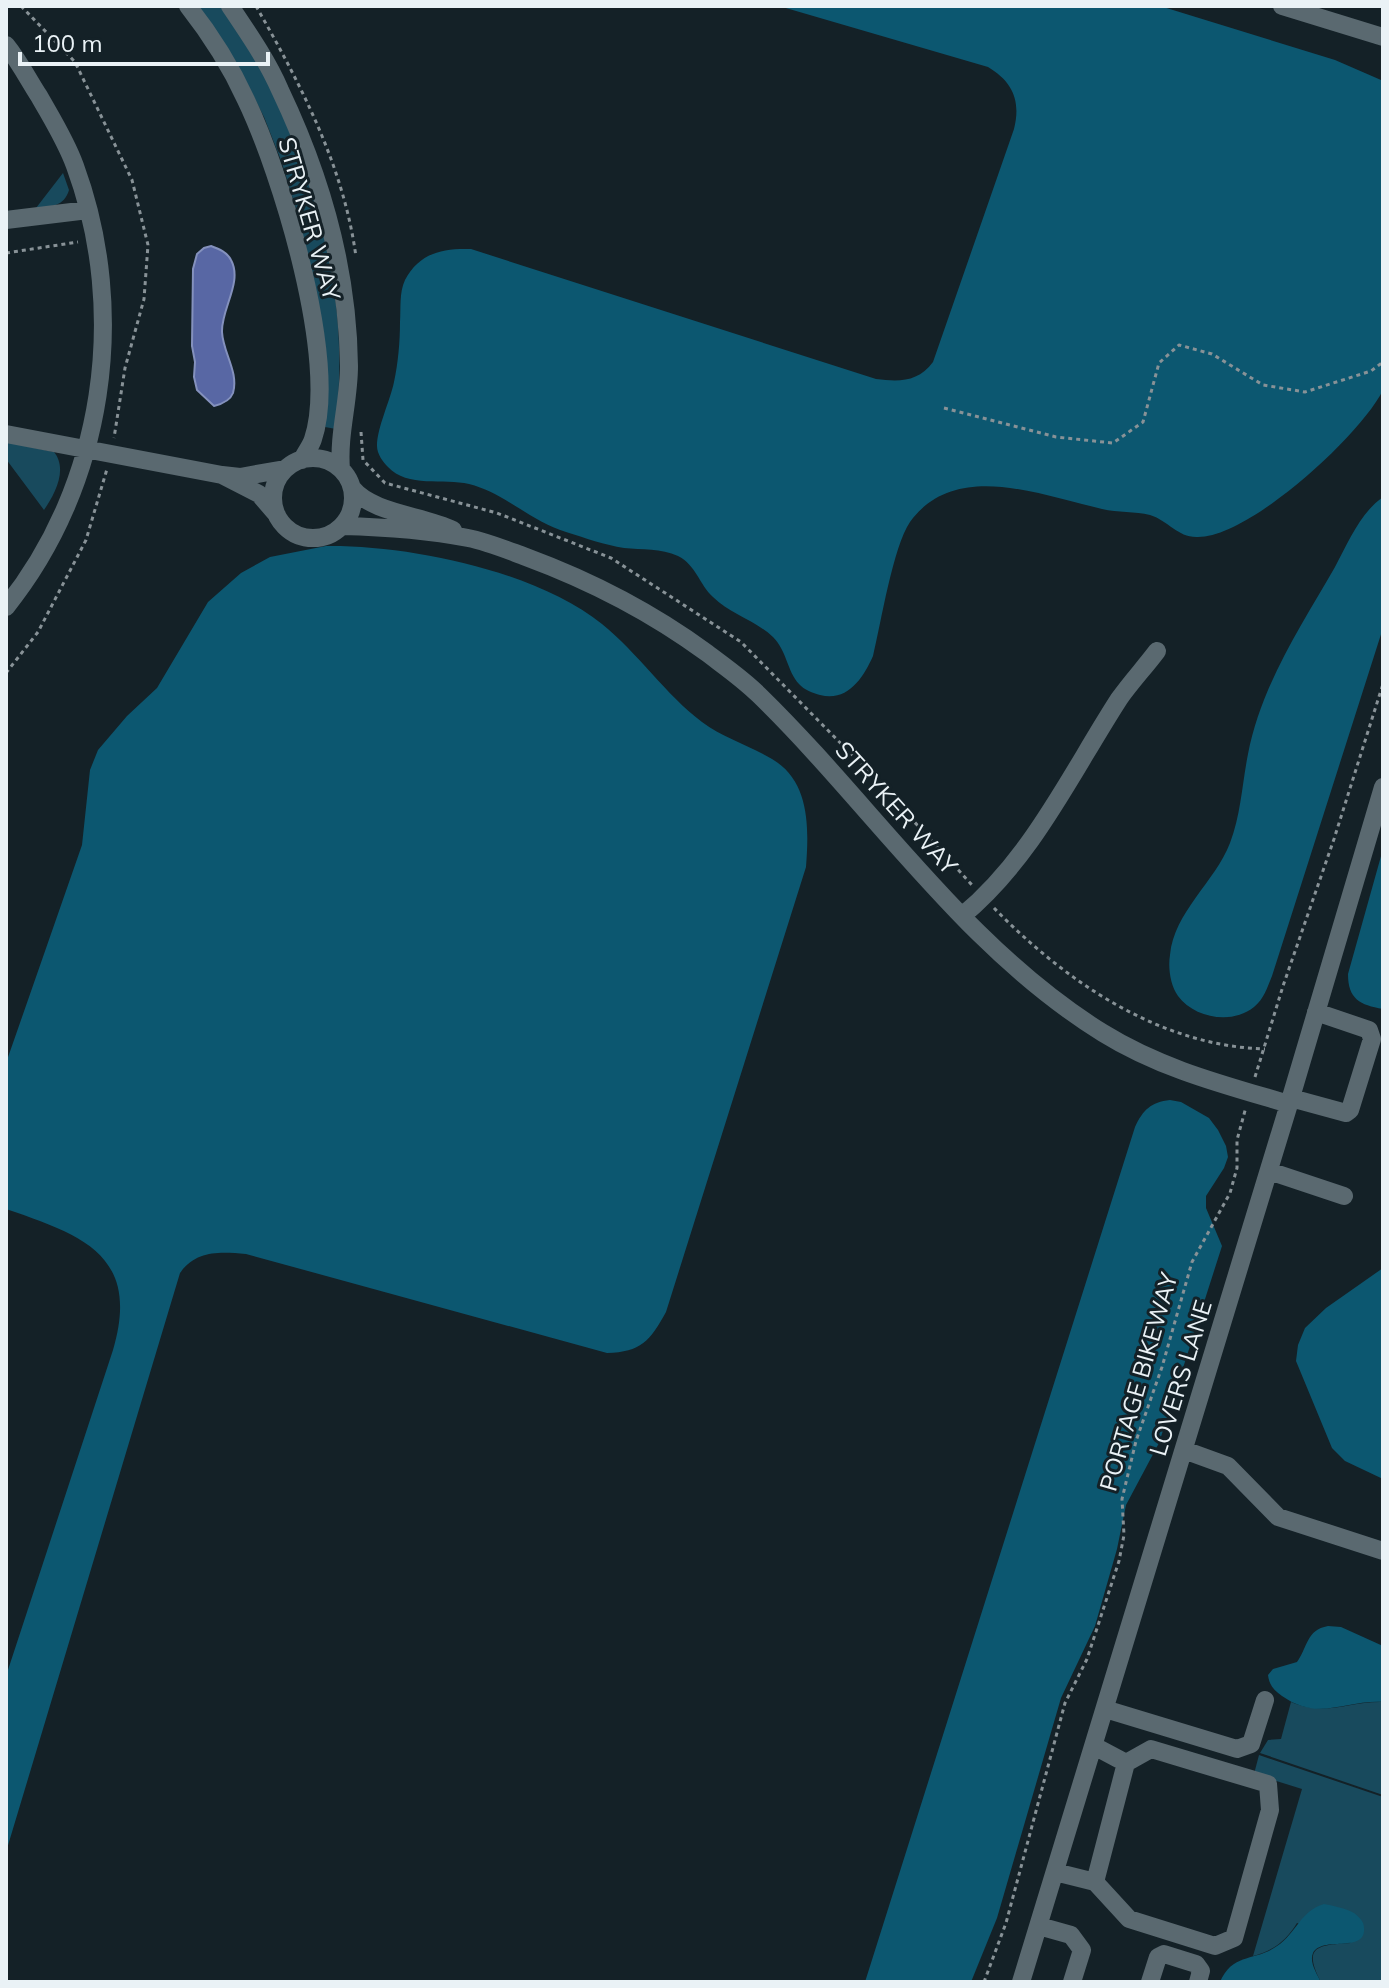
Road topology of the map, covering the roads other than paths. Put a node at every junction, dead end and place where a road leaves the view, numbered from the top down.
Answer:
1 (188, 6) edge
2 (230, 6) edge
3 (1282, 6) edge
4 (1383, 37) edge
5 (6, 45) edge
6 (88, 210) junction
7 (6, 220) edge
8 (6, 434) edge
9 (88, 450) junction
10 (294, 465) junction
11 (341, 469) junction
12 (222, 475) junction
13 (352, 488) junction
14 (277, 516) junction
15 (342, 526) junction
16 (470, 539) junction
17 (6, 607) edge
18 (1157, 651) dead end
19 (1383, 787) edge
20 (962, 916) junction
21 (1316, 1012) junction
22 (1290, 1101) junction
23 (1269, 1171) junction
24 (1344, 1196) dead end
25 (1184, 1450) junction
26 (1383, 1551) edge
27 (1265, 1700) dead end
28 (1105, 1709) junction
29 (1094, 1746) junction
30 (1126, 1763) junction
31 (1055, 1872) junction
32 (1095, 1882) junction
33 (1039, 1926) junction
34 (1021, 1982) edge
35 (1072, 1982) edge
36 (1150, 1982) edge
37 (1198, 1982) edge

1 - 10 street, STRYKER WAY
2 - 11 street, STRYKER WAY
3 - 4 street
5 - 6 street
6 - 7 street
6 - 9 street
8 - 9 street
9 - 12 street
9 - 17 street
10 - 11 street
10 - 12 street
10 - 14 street, STRYKER WAY
11 - 13 street
12 - 14 street
13 - 15 street
13 - 16 street, STRYKER WAY
14 - 15 street, STRYKER WAY
15 - 16 street, STRYKER WAY
16 - 20 street, STRYKER WAY
18 - 20 street
19 - 21 street, LOVERS LANE
20 - 22 street, STRYKER WAY
21 - 22 street, LOVERS LANE
21 - 22 street, STRYKER WAY
22 - 23 street, LOVERS LANE
23 - 24 street
23 - 25 street, LOVERS LANE
25 - 26 street
25 - 28 street, LOVERS LANE
27 - 28 street
28 - 29 street, LOVERS LANE
29 - 30 street
29 - 31 street, LOVERS LANE
30 - 32 street
30 - 32 street
31 - 32 street
31 - 33 street, LOVERS LANE
33 - 34 street, LOVERS LANE
33 - 35 street
36 - 37 street

